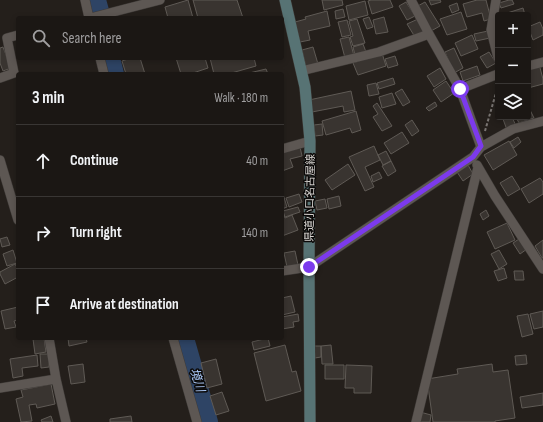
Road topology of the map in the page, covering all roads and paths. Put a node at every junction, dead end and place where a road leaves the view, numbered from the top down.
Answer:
1 (85, 0) edge
2 (160, 0) edge
3 (285, 0) edge
4 (411, 0) edge
5 (496, 0) edge
6 (90, 16) edge
7 (98, 16) edge
8 (429, 34) junction
9 (16, 36) edge
10 (496, 48) edge
11 (100, 60) edge
12 (543, 62) edge
13 (531, 65) edge
14 (302, 71) junction
15 (104, 72) edge
16 (495, 75) edge
17 (0, 78) edge
18 (460, 89) junction
19 (495, 97) edge
20 (543, 121) edge
21 (310, 141) junction
22 (481, 146) junction
23 (284, 148) edge
24 (473, 157) junction
25 (0, 160) edge
26 (478, 167) junction
27 (16, 213) edge
28 (309, 267) junction
29 (543, 269) edge
30 (284, 271) edge
31 (49, 340) edge
32 (174, 340) edge
33 (56, 379) junction
34 (0, 388) edge
35 (66, 422) edge
36 (197, 422) edge
37 (310, 422) edge
38 (416, 422) edge

1 - 6 street
2 - 7 street
3 - 14 main road, 県道小口名古屋線
4 - 8 street
5 - 10 street
8 - 14 street
8 - 18 street
9 - 17 street
11 - 15 street
12 - 13 street
14 - 21 main road, 県道小口名古屋線
16 - 18 street
18 - 22 street
19 - 22 path
20 - 22 street
21 - 23 street
21 - 28 main road, 県道小口名古屋線
22 - 24 street
24 - 26 street
24 - 28 street
25 - 27 street
26 - 29 street
26 - 38 street
28 - 30 street
28 - 37 main road, 県道小口名古屋線
31 - 33 street
32 - 36 street
33 - 34 street
33 - 35 street

